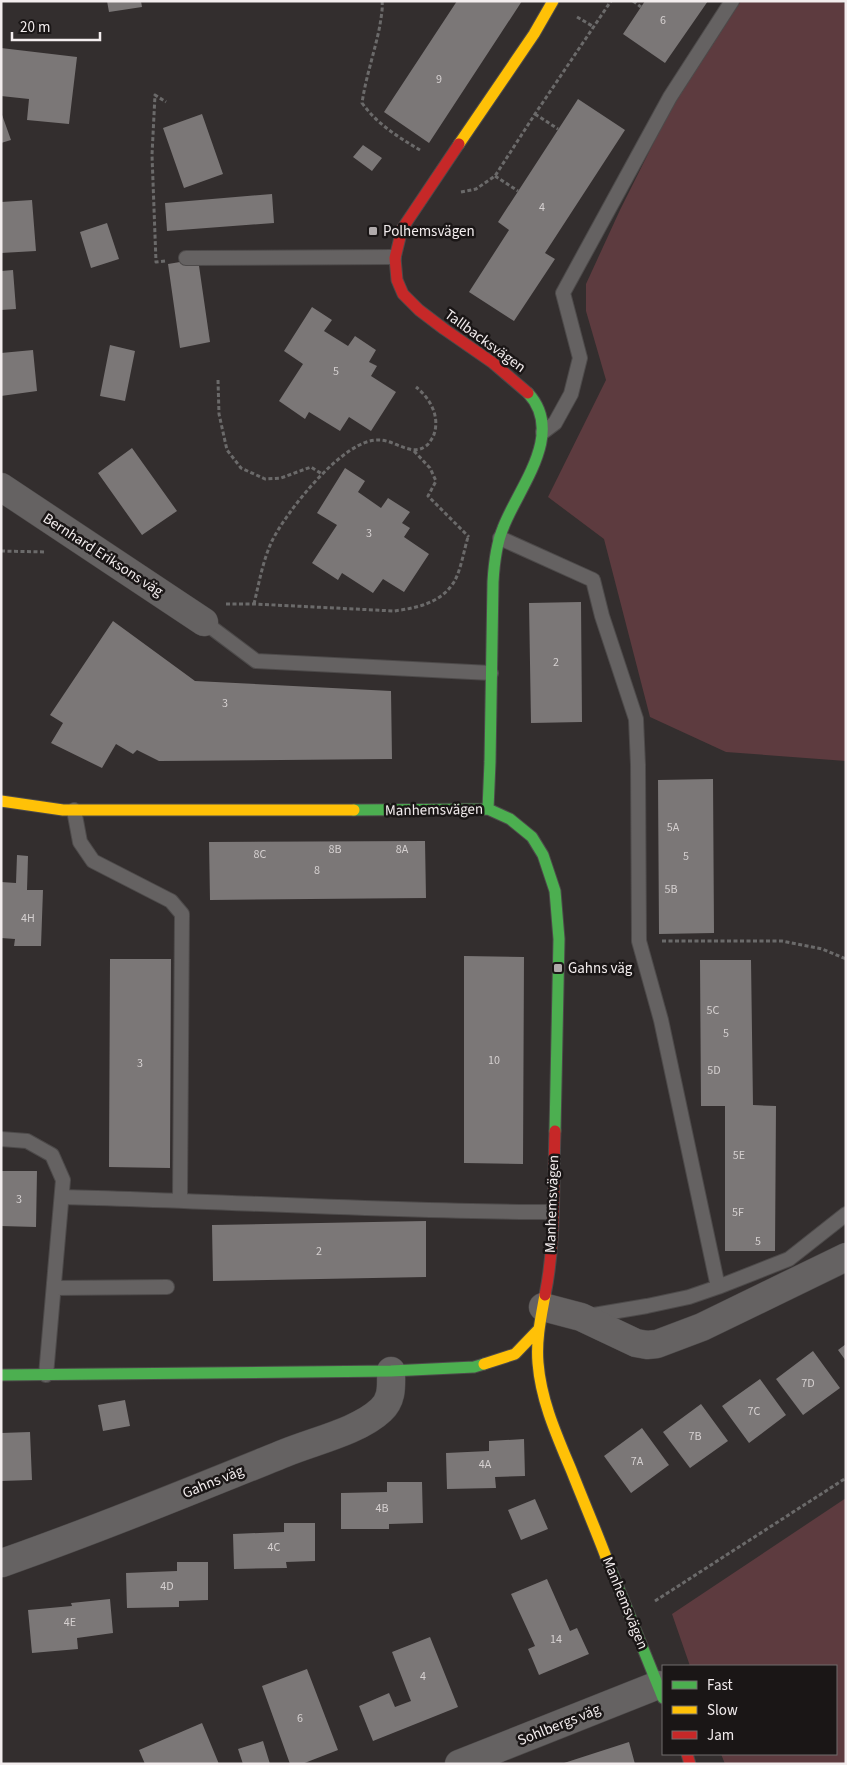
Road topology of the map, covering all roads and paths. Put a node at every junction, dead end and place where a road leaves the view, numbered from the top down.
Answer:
1 (382, 1) edge
2 (553, 1) edge
3 (611, 1) edge
4 (633, 1) edge
5 (732, 1) edge
6 (641, 7) dead end
7 (587, 23) dead end
8 (594, 27) junction
9 (166, 102) dead end
10 (535, 114) junction
11 (558, 130) dead end
12 (444, 167) junction
13 (495, 176) junction
14 (518, 191) dead end
15 (419, 204) junction
16 (394, 257) junction
17 (186, 258) joint
18 (218, 380) dead end
19 (416, 387) dead end
20 (543, 432) junction
21 (414, 451) junction
22 (322, 474) junction
23 (1, 487) edge
24 (468, 537) junction
25 (500, 538) junction
26 (224, 604) dead end
27 (254, 604) junction
28 (204, 622) joint
29 (491, 673) junction
30 (1, 801) edge
31 (488, 809) junction
32 (74, 810) junction
33 (639, 941) junction
34 (846, 959) edge
35 (1, 1139) edge
36 (62, 1197) junction
37 (180, 1200) junction
38 (552, 1212) junction
39 (846, 1214) edge
40 (846, 1257) edge
41 (167, 1287) dead end
42 (718, 1287) junction
43 (54, 1288) junction
44 (581, 1317) junction
45 (540, 1318) junction
46 (391, 1371) junction
47 (46, 1375) junction
48 (1, 1376) edge
49 (846, 1478) edge
50 (2, 1563) dead end
51 (630, 1615) junction
52 (661, 1692) edge
53 (459, 1764) edge

1 - 12 path
2 - 12 street, Tallbacksvägen
3 - 8 path
4 - 6 path
5 - 20 lane
7 - 8 path
8 - 10 path
9 - 17 path
10 - 11 path
10 - 13 path
12 - 15 street, Tallbacksvägen
13 - 14 path
13 - 15 path
15 - 16 street, Tallbacksvägen
16 - 17 lane
16 - 20 street, Tallbacksvägen
18 - 22 path
19 - 21 path
20 - 25 street, Tallbacksvägen
21 - 22 path
21 - 24 path
22 - 27 path
23 - 28 street, Bernhard Eriksons väg
24 - 25 path
24 - 27 path
25 - 29 street, Tallbacksvägen
25 - 33 lane
26 - 27 path
28 - 29 lane
29 - 31 street, Tallbacksvägen
30 - 32 street, Manhemsvägen
31 - 32 street, Manhemsvägen
31 - 38 street, Manhemsvägen
32 - 37 lane
33 - 34 path
33 - 42 lane
35 - 36 lane
36 - 37 lane
36 - 43 lane
37 - 38 lane
38 - 45 street, Manhemsvägen
39 - 42 lane
40 - 44 street
41 - 43 lane
42 - 44 lane
43 - 47 lane
44 - 45 street
45 - 46 street
45 - 51 street, Manhemsvägen
46 - 47 street
46 - 50 street, Gahns väg
47 - 48 street
49 - 51 path
51 - 52 street, Manhemsvägen
52 - 53 street, Sohlbergs väg

